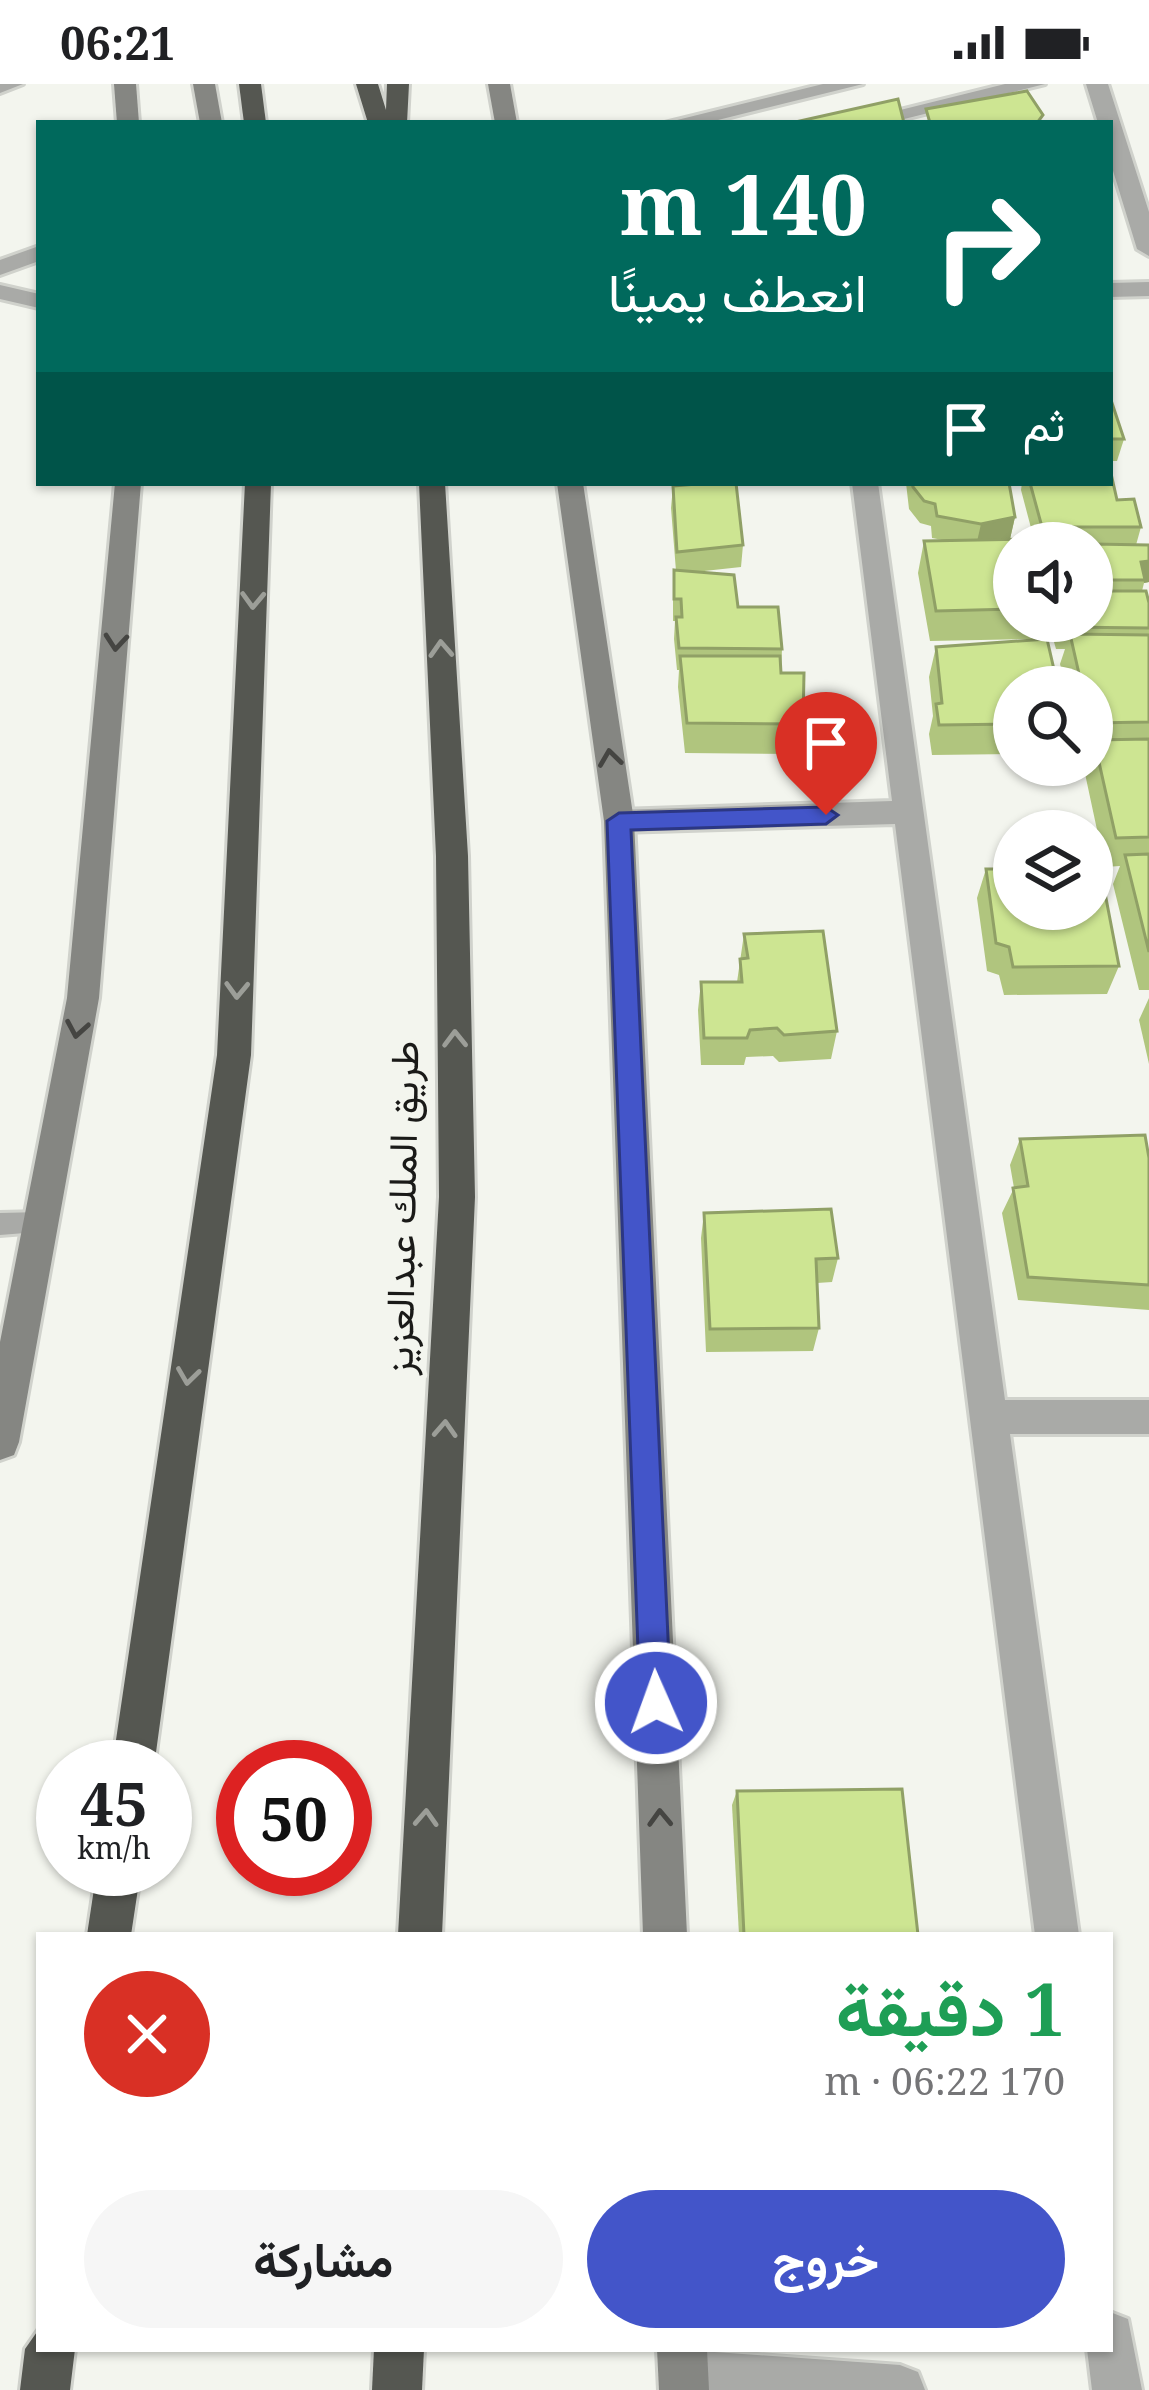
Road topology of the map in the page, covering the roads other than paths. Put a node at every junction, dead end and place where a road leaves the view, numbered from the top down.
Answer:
1 (12, 84) edge
2 (125, 84) edge
3 (204, 84) edge
4 (250, 84) edge
5 (367, 84) edge
6 (398, 84) edge
7 (499, 84) edge
8 (852, 84) edge
9 (1034, 84) edge
10 (1097, 84) edge
11 (0, 86) edge
12 (510, 119) edge
13 (128, 120) edge
14 (210, 120) edge
15 (255, 120) edge
16 (378, 120) edge
17 (396, 120) edge
18 (690, 120) edge
19 (872, 120) edge
20 (1109, 120) edge
21 (1113, 133) edge
22 (1147, 233) edge
23 (36, 255) edge
24 (0, 268) edge
25 (1149, 289) edge
26 (1113, 290) edge
27 (0, 292) edge
28 (36, 300) edge
29 (128, 486) edge
30 (258, 486) edge
31 (432, 486) edge
32 (570, 486) edge
33 (865, 486) edge
34 (909, 812) junction
35 (619, 821) junction
36 (41, 1223) junction
37 (0, 1224) edge
38 (9, 1349) edge
39 (988, 1417) junction
40 (1149, 1417) edge
41 (0, 1442) edge
42 (137, 1740) edge
43 (114, 1896) edge
44 (109, 1932) edge
45 (420, 1932) edge
46 (665, 1932) edge
47 (1057, 1932) edge
48 (50, 2352) edge
49 (399, 2352) edge
50 (1112, 2352) edge
51 (683, 2370) edge
52 (45, 2390) edge
53 (397, 2390) edge
54 (900, 2390) edge
55 (1117, 2390) edge

1 - 11 street
2 - 13 main road
3 - 14 main road
4 - 15 highway
5 - 16 highway
6 - 17 highway
7 - 12 main road
8 - 18 street
9 - 19 street
10 - 20 street
21 - 22 street
23 - 24 street
25 - 26 street
27 - 28 street
29 -> 36 main road
30 -> 42 highway
45 -> 31 highway, طريق الملك عبدالعزيز
35 -> 32 main road
33 - 34 street
34 - 35 street
34 - 39 street
46 -> 35 main road
36 - 37 lane
36 - 38 main road
38 - 41 main road
39 - 40 street
39 - 47 street
43 - 44 highway
48 - 52 highway
49 - 53 highway
50 - 55 street
51 - 54 street

